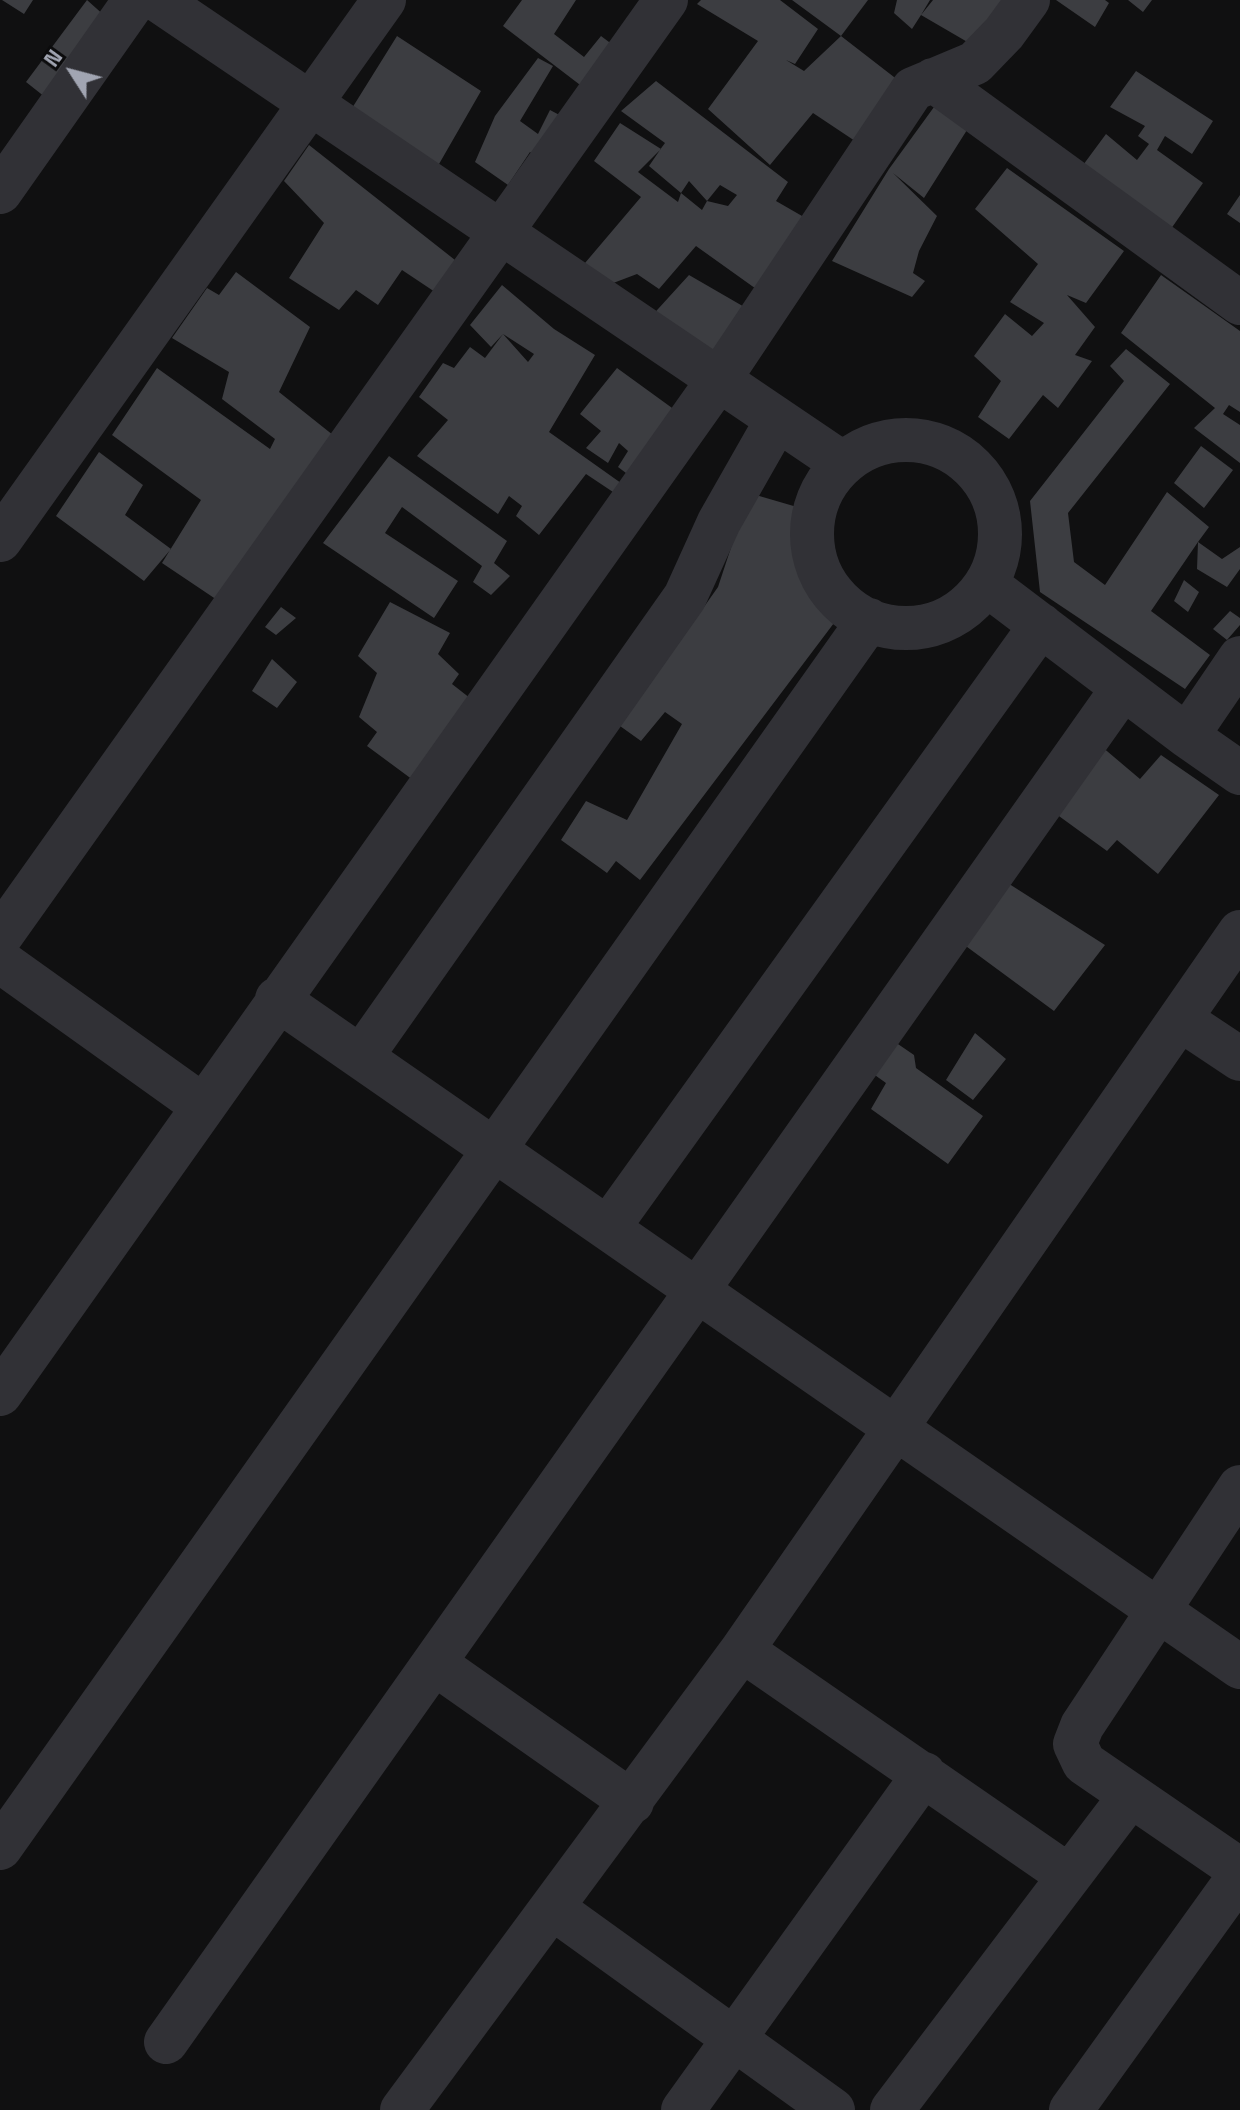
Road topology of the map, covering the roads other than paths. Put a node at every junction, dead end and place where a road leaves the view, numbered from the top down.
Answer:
1 (135, 0) edge
2 (158, 0) edge
3 (384, 0) edge
4 (666, 0) edge
5 (1028, 0) edge
6 (933, 80) junction
7 (311, 104) junction
8 (0, 192) edge
9 (501, 233) junction
10 (1240, 303) edge
11 (717, 382) junction
12 (777, 420) junction
13 (842, 463) junction
14 (0, 540) edge
15 (986, 584) junction
16 (869, 620) junction
17 (1041, 625) junction
18 (1240, 658) edge
19 (1123, 688) junction
20 (1187, 736) junction
21 (1240, 773) edge
22 (1240, 932) edge
23 (0, 937) edge
24 (0, 961) edge
25 (277, 999) junction
26 (1180, 1019) junction
27 (361, 1057) junction
28 (1240, 1059) edge
29 (203, 1106) junction
30 (494, 1150) junction
31 (608, 1228) junction
32 (697, 1291) junction
33 (0, 1394) edge
34 (898, 1430) junction
35 (1240, 1487) edge
36 (1158, 1610) junction
37 (742, 1650) junction
38 (434, 1663) junction
39 (1240, 1667) edge
40 (924, 1774) junction
41 (1131, 1795) junction
42 (632, 1802) junction
43 (0, 1848) edge
44 (1240, 1872) edge
45 (1069, 1876) junction
46 (554, 1909) junction
47 (735, 2038) junction
48 (166, 2042) dead end
49 (402, 2110) edge
50 (683, 2110) edge
51 (833, 2110) edge
52 (892, 2110) edge
53 (1071, 2110) edge

1 - 8 street
2 - 7 street
3 - 7 street
4 - 9 street
5 - 6 street
6 - 10 street
6 - 11 street
7 - 9 street
7 - 14 street
9 - 11 street
9 - 23 street
11 - 12 street
11 - 25 street
12 - 13 street
12 - 27 street
13 - 15 street
13 - 16 street
15 - 16 street
15 - 17 street
16 - 30 street
17 - 19 street
17 - 31 street
18 - 20 street
19 - 20 street
19 - 32 street
20 - 21 street
22 - 26 street
24 - 29 street
25 - 27 street
25 - 29 street
26 - 28 street
26 - 34 street
27 - 30 street
29 - 33 street
30 - 31 street
30 - 43 street
31 - 32 street
32 - 34 street
32 - 38 street
34 - 36 street
34 - 37 street
35 - 36 street
36 - 39 street
36 - 41 street
37 - 40 street
37 - 42 street
38 - 42 street
38 - 48 street
40 - 45 street
40 - 47 street
41 - 44 street
41 - 45 street
42 - 46 street
44 - 53 street
45 - 52 street
46 - 47 street
46 - 49 street
47 - 50 street
47 - 51 street

